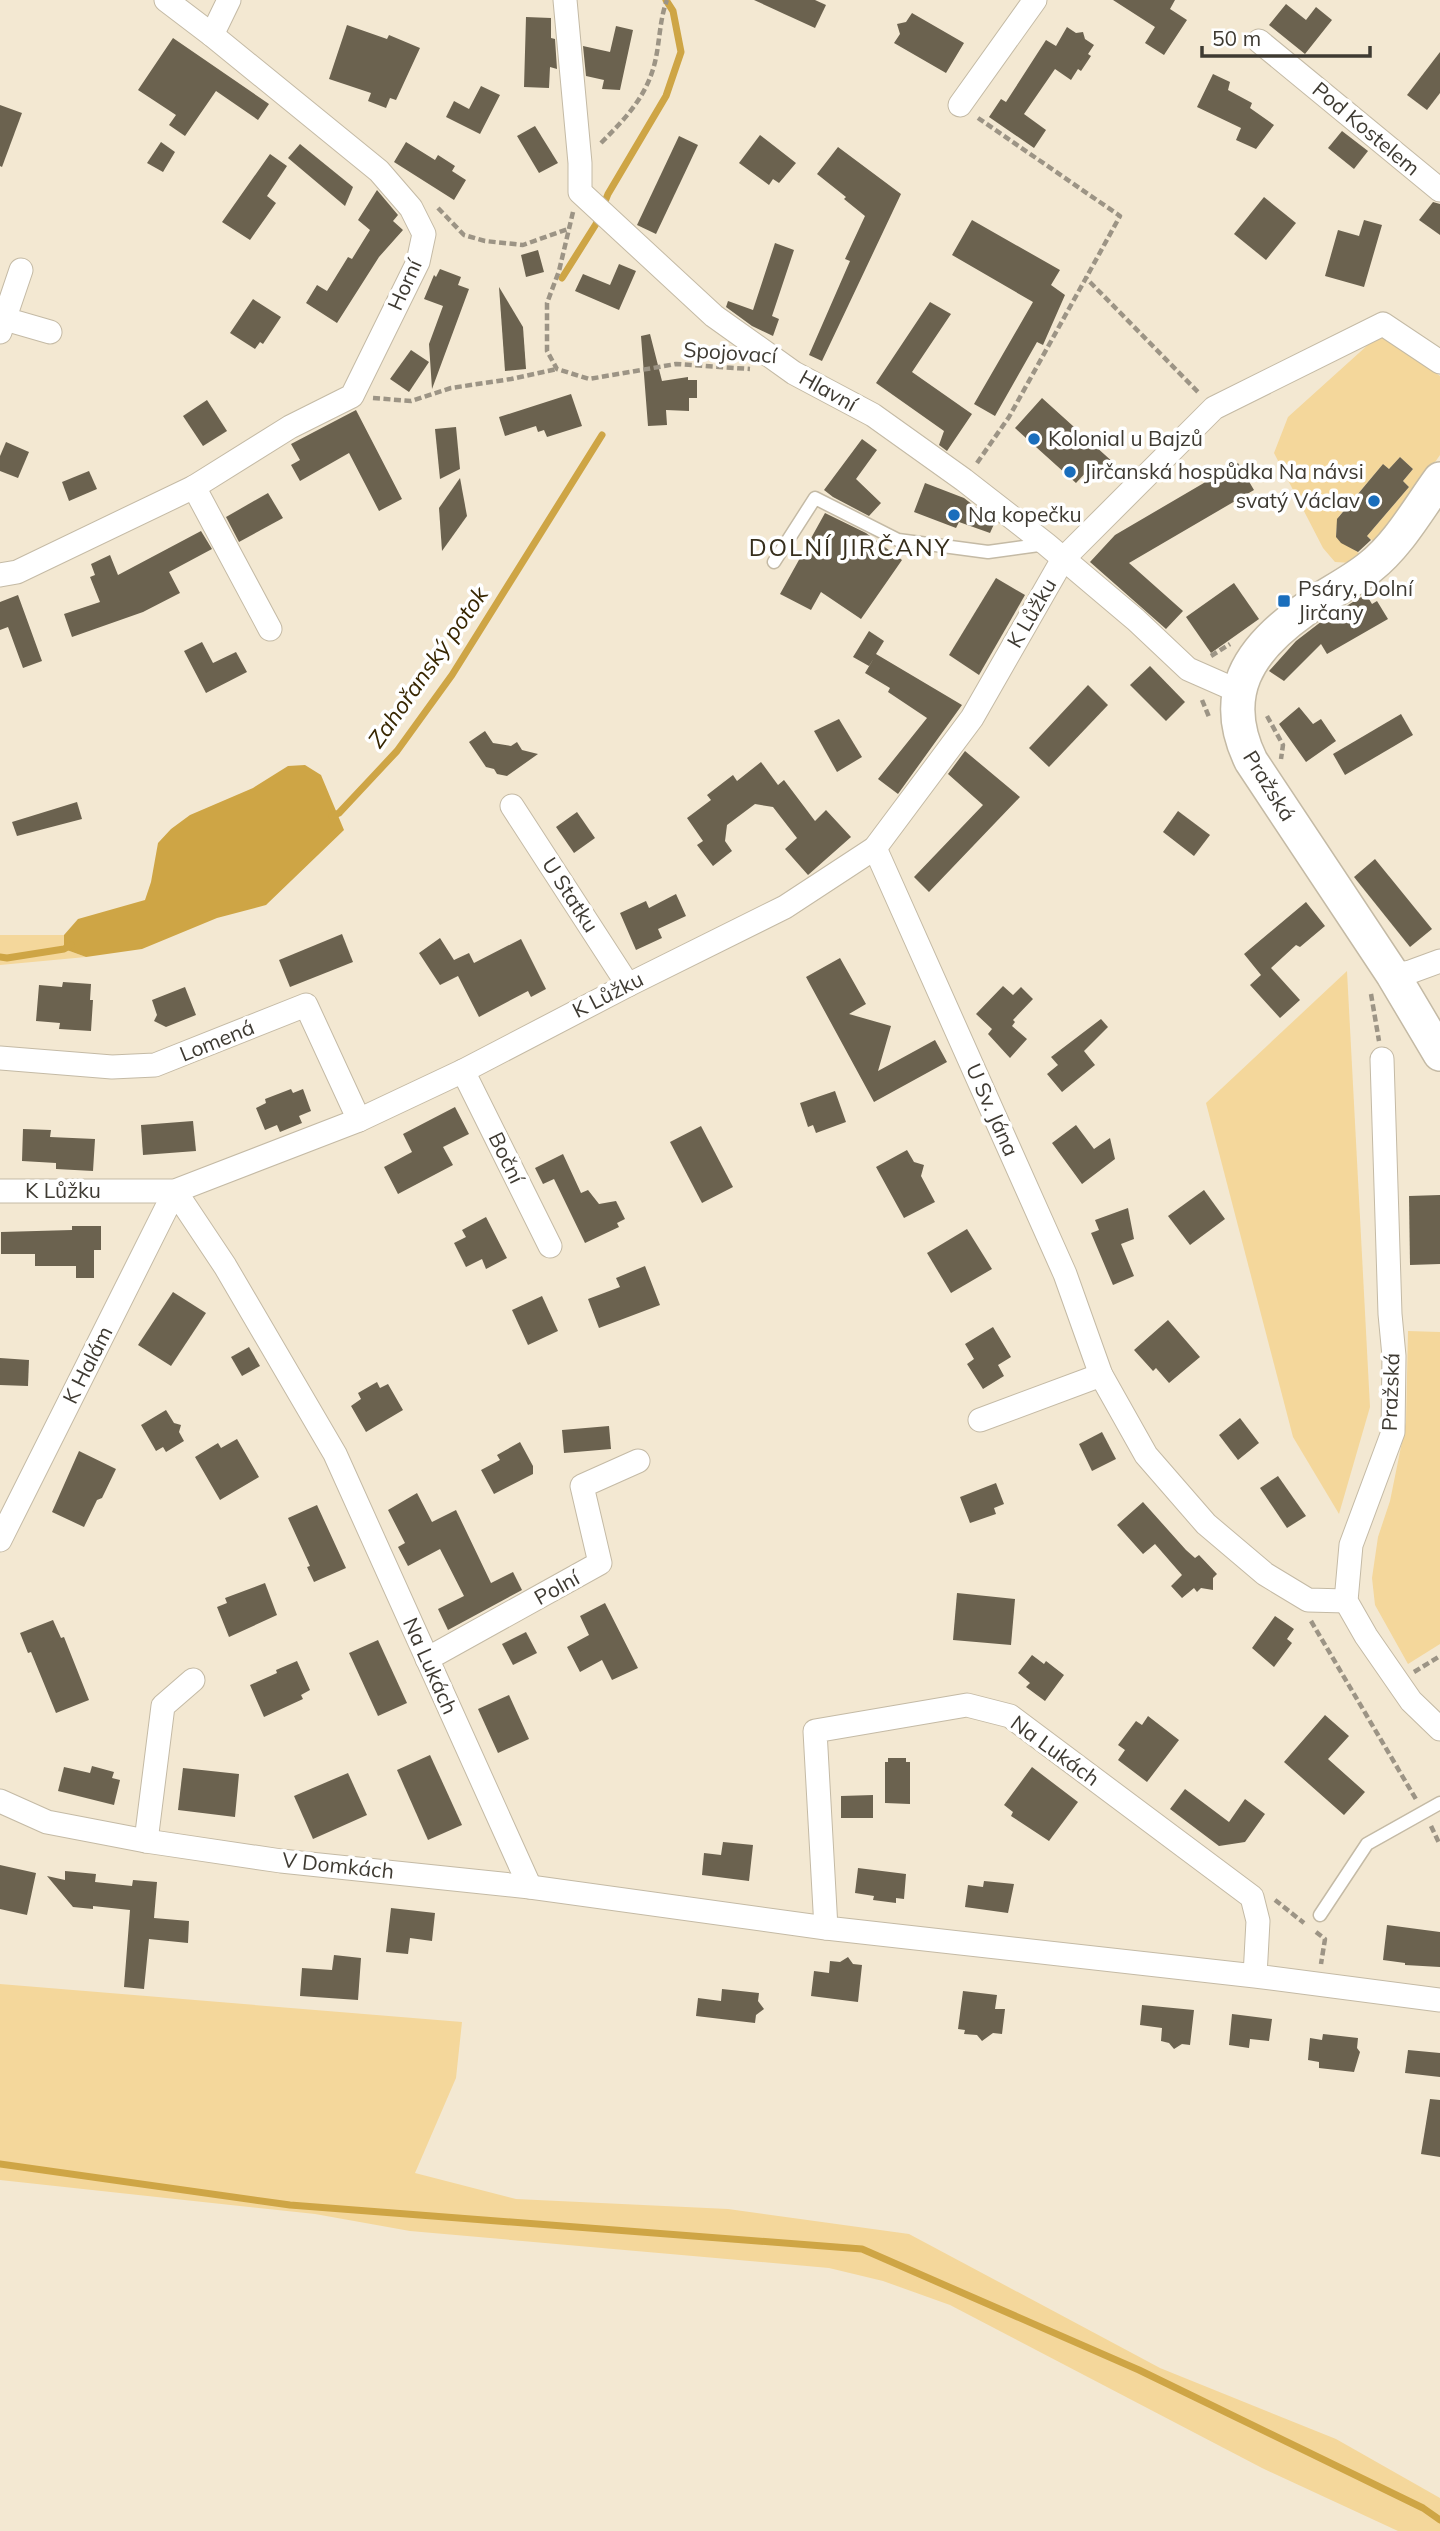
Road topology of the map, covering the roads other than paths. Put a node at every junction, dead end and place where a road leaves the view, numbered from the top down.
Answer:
1 (166, 0) edge
2 (229, 0) edge
3 (565, 0) edge
4 (1035, 0) edge
5 (212, 35) junction
6 (1259, 41) dead end
7 (960, 106) road end
8 (1440, 190) edge
9 (21, 270) dead end
10 (2, 326) edge
11 (50, 332) dead end
12 (1440, 362) edge
13 (1440, 479) edge
14 (194, 487) junction
15 (1055, 551) junction
16 (774, 562) dead end
17 (0, 575) edge
18 (270, 629) dead end
19 (1238, 691) junction
20 (512, 806) dead end
21 (875, 848) junction
22 (1440, 961) edge
23 (1393, 975) junction
24 (628, 985) junction
25 (1440, 1054) edge
26 (0, 1058) edge
27 (1382, 1059) dead end
28 (463, 1071) junction
29 (359, 1120) junction
30 (0, 1191) edge
31 (175, 1191) junction
32 (550, 1246) dead end
33 (1101, 1375) junction
34 (980, 1420) dead end
35 (638, 1461) dead end
36 (0, 1540) edge
37 (1346, 1601) junction
38 (427, 1659) junction
39 (193, 1680) dead end
40 (1440, 1729) edge
41 (0, 1801) edge
42 (1440, 1803) edge
43 (146, 1841) junction
44 (530, 1887) junction
45 (1320, 1915) dead end
46 (825, 1928) junction
47 (1255, 1976) junction
48 (1440, 2000) edge

1 - 5 street
2 - 5 street
3 - 15 street, Hlavní
4 - 7 street
5 - 14 street, Horní
6 - 8 street, Pod Kostelem
9 - 10 street
10 - 11 street
12 - 15 street, K Lůžku
13 - 19 main road, Pražská
14 - 17 street
14 - 18 street
15 - 16 lane
15 - 19 street, Hlavní
15 - 21 street, K Lůžku
19 - 23 main road, Pražská
20 - 24 street, U Statku
21 - 24 street, K Lůžku
21 - 33 street, U Sv. Jána
22 - 23 street
23 - 25 main road, Pražská
24 - 28 street, K Lůžku
26 - 29 street, Lomená
27 - 37 street, Pražská
28 - 29 street, K Lůžku
28 - 32 street, Boční
29 - 31 street, K Lůžku
30 - 31 street, K Lůžku
31 - 36 street, K Halám
31 - 38 street, Na Lukách
33 - 34 street
33 - 37 street, U Sv. Jána
35 - 38 street, Polní
37 - 40 street
38 - 44 street, Na Lukách
39 - 43 street
41 - 43 street, V Domkách
42 - 45 lane
43 - 44 street, V Domkách
44 - 46 street
46 - 47 street
46 - 47 street, Na Lukách
47 - 48 street

